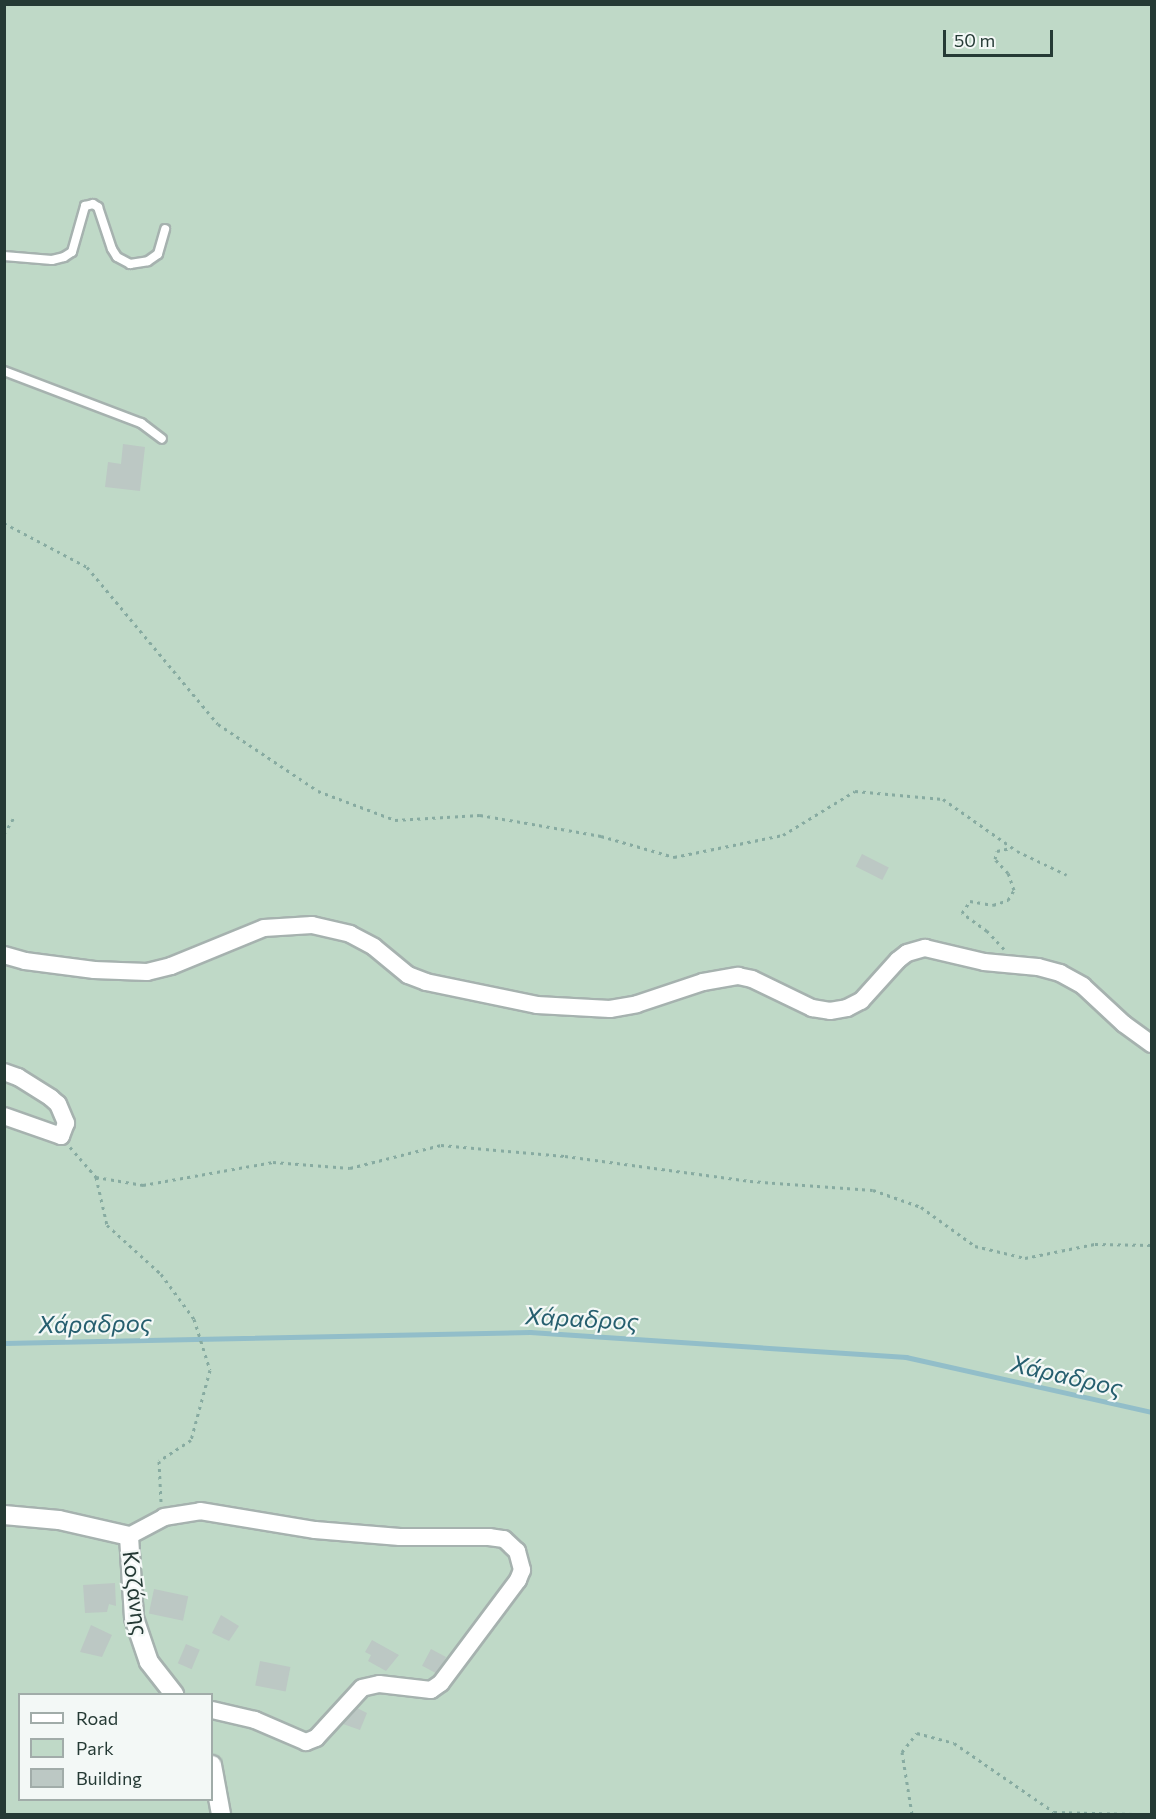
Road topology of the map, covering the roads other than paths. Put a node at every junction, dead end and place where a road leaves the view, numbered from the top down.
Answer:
1 (165, 229) dead end
2 (4, 256) edge
3 (4, 371) edge
4 (162, 440) dead end
5 (4, 955) edge
6 (1152, 1044) edge
7 (4, 1072) edge
8 (4, 1116) edge
9 (4, 1515) edge
10 (129, 1536) junction
11 (172, 1693) edge
12 (213, 1710) edge
13 (213, 1771) edge
14 (221, 1815) edge

1 - 2 lane
3 - 4 lane
5 - 6 street
7 - 8 street
9 - 10 street, Κοζάνης
10 - 11 street, Κοζάνης
10 - 12 street
13 - 14 street

